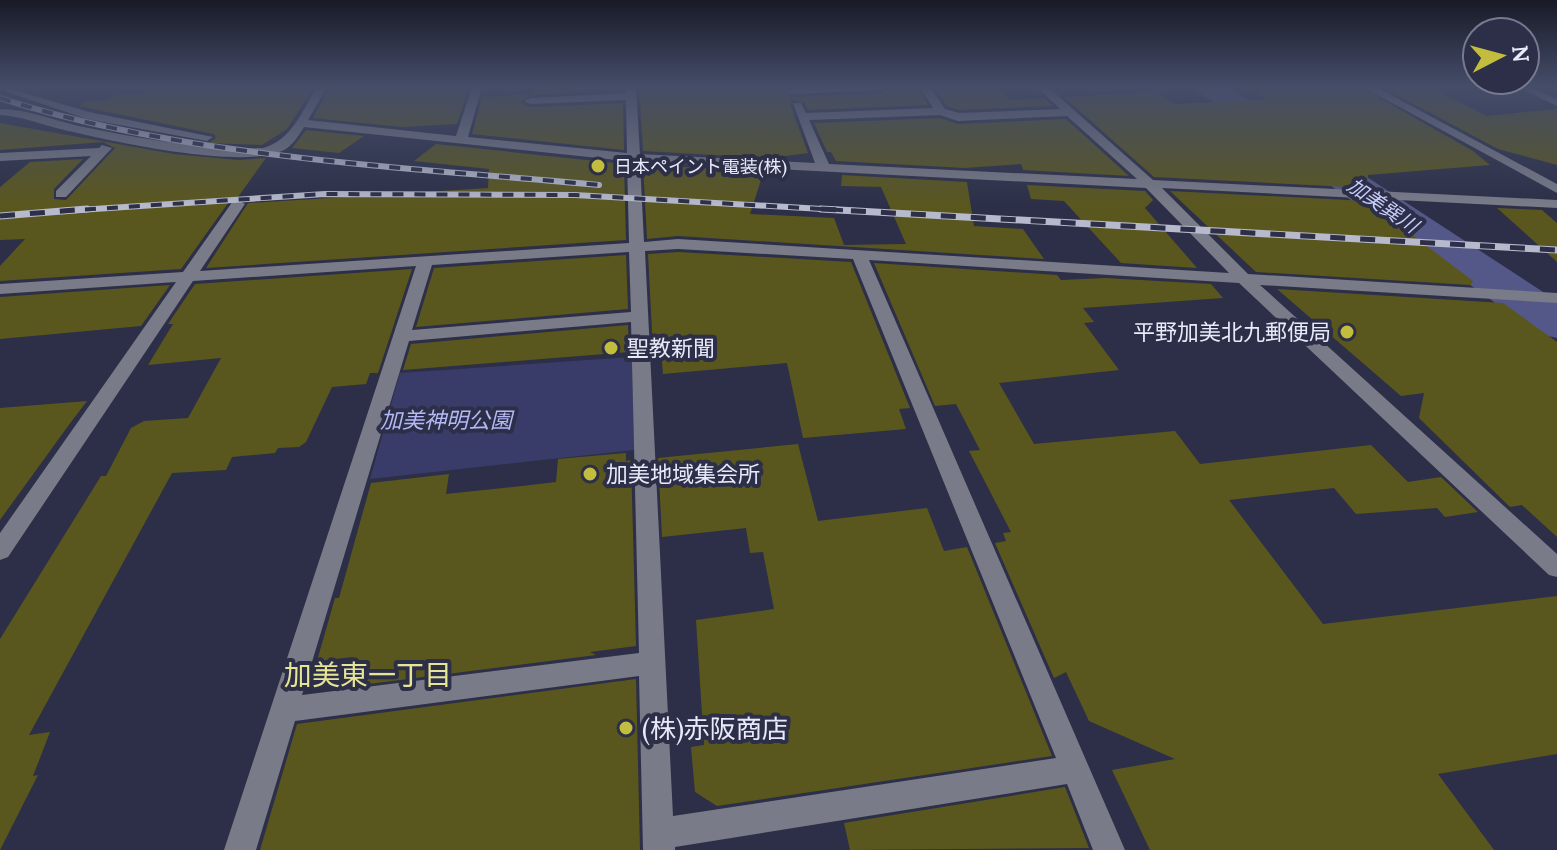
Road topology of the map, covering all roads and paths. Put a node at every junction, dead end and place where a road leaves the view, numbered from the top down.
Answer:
1 (71, 127) edge
2 (129, 127) edge
3 (157, 127) edge
4 (296, 127) edge
5 (330, 127) edge
6 (465, 127) edge
7 (633, 127) edge
8 (806, 127) edge
9 (1088, 127) edge
10 (1442, 127) edge
11 (120, 135) junction
12 (460, 142) junction
13 (282, 146) junction
14 (102, 152) junction
15 (0, 157) edge
16 (634, 158) junction
17 (824, 168) junction
18 (1150, 184) junction
19 (1557, 189) edge
20 (61, 194) dead end
21 (238, 204) dead end
22 (1557, 204) edge
23 (637, 244) junction
24 (859, 256) junction
25 (425, 262) junction
26 (191, 277) junction
27 (1244, 279) junction
28 (0, 289) edge
29 (1557, 298) edge
30 (640, 316) junction
31 (401, 336) junction
32 (0, 551) edge
33 (1557, 568) edge
34 (652, 663) junction
35 (284, 710) junction
36 (1075, 769) junction
37 (658, 842) edge
38 (240, 850) edge
39 (1109, 850) edge

1 - 11 street
2 - 11 street
3 - 13 street
4 - 13 street
5 - 12 street
6 - 12 street
7 - 16 street
8 - 17 street
9 - 18 street
10 - 19 street
11 - 13 street
11 - 14 street
12 - 16 street
14 - 15 street
14 - 20 street
16 - 17 street
16 - 23 street
17 - 18 street
18 - 22 street
18 - 27 street
21 - 26 street
23 - 24 street
23 - 25 street
23 - 30 street
24 - 27 street
24 - 36 street
25 - 26 street
25 - 31 street
26 - 28 street
26 - 32 street
27 - 29 street
27 - 33 street
30 - 31 street
30 - 34 street
31 - 35 street
34 - 35 street
34 - 37 street
35 - 38 street
36 - 37 street
36 - 39 street

